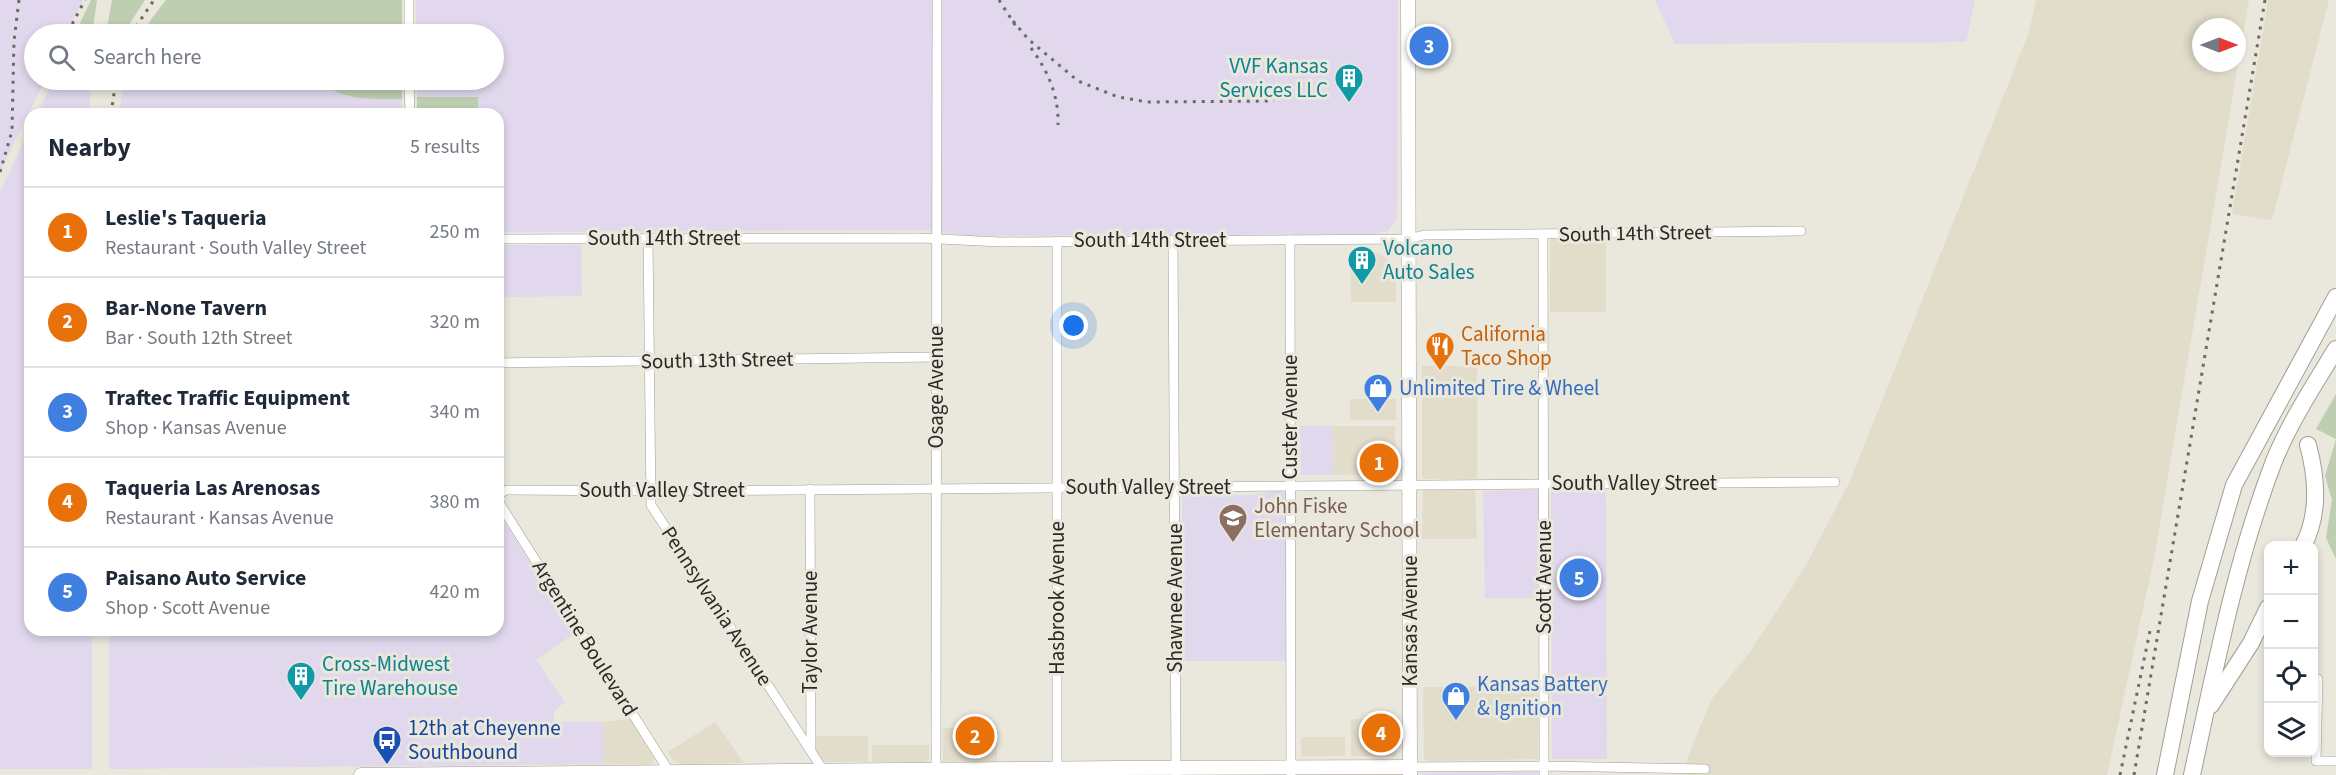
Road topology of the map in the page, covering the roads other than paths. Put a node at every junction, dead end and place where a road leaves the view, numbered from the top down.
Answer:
1 (409, 0) edge
2 (937, 0) edge
3 (1408, 0) edge
4 (409, 24) edge
5 (410, 90) edge
6 (410, 108) edge
7 (1801, 231) dead end
8 (1543, 235) junction
9 (648, 238) junction
10 (504, 239) edge
11 (937, 239) junction
12 (1409, 239) junction
13 (1173, 240) junction
14 (1290, 240) junction
15 (1057, 241) junction
16 (2335, 297) edge
17 (2336, 349) edge
18 (935, 357) junction
19 (649, 361) junction
20 (504, 363) edge
21 (2308, 445) dead end
22 (1835, 482) dead end
23 (1544, 484) junction
24 (1409, 485) junction
25 (1290, 486) junction
26 (1175, 487) junction
27 (935, 488) junction
28 (1058, 488) junction
29 (810, 489) junction
30 (504, 491) edge
31 (650, 491) junction
32 (504, 510) edge
33 (2305, 541) edge
34 (2264, 616) edge
35 (2317, 703) edge
36 (2205, 714) junction
37 (811, 749) junction
38 (2336, 761) edge
39 (1705, 770) dead end
40 (1291, 771) edge
41 (1410, 771) edge
42 (1544, 771) edge
43 (1678, 771) edge
44 (936, 772) edge
45 (1057, 772) edge
46 (1176, 772) edge
47 (825, 773) edge
48 (649, 774) edge
49 (671, 774) edge
50 (362, 775) edge
51 (400, 775) edge
52 (2165, 775) edge
53 (2192, 775) edge

1 - 4 street
2 - 11 street, Osage Avenue
3 - 12 street, Kansas Avenue
5 - 6 street
7 - 8 street, South 14th Street
8 - 12 street, South 14th Street
8 - 23 street, Scott Avenue
9 - 10 street, South 14th Street
9 - 11 street, South 14th Street
9 - 19 street, Pennsylvania Avenue
11 - 15 street, South 14th Street
11 - 18 street, Osage Avenue
12 - 14 street, South 14th Street
12 - 24 street, Kansas Avenue
13 - 14 street, South 14th Street
13 - 15 street, South 14th Street
13 - 26 street, Shawnee Avenue
14 - 25 street, Custer Avenue
15 - 28 street, Hasbrook Avenue
16 - 52 highway
17 - 36 highway
18 - 19 street, South 13th Street
18 - 27 street, Osage Avenue
19 - 20 street, South 13th Street
19 - 31 street, Pennsylvania Avenue
21 - 33 highway
22 - 23 street, South Valley Street
23 - 24 street, South Valley Street
23 - 42 street, Scott Avenue
24 - 25 street, South Valley Street
24 - 41 street, Kansas Avenue
25 - 26 street, South Valley Street
25 - 40 street, Custer Avenue
26 - 28 street, South Valley Street
26 - 46 street, Shawnee Avenue
27 - 28 street, South Valley Street
27 - 29 street, South Valley Street
27 - 44 street, Osage Avenue
28 - 45 street, Hasbrook Avenue
29 - 31 street, South Valley Street
29 - 37 street, Taylor Avenue
30 - 31 street, South Valley Street
31 - 37 street, Pennsylvania Avenue
32 - 49 street, Argentine Boulevard
34 - 36 highway
35 - 38 street
36 - 53 highway
37 - 47 street, Taylor Avenue
39 - 43 street
40 - 41 street
40 - 46 street
41 - 42 street
42 - 43 street
44 - 45 street
44 - 47 street
45 - 46 street
47 - 49 street
48 - 49 street
48 - 51 street
50 - 51 street

